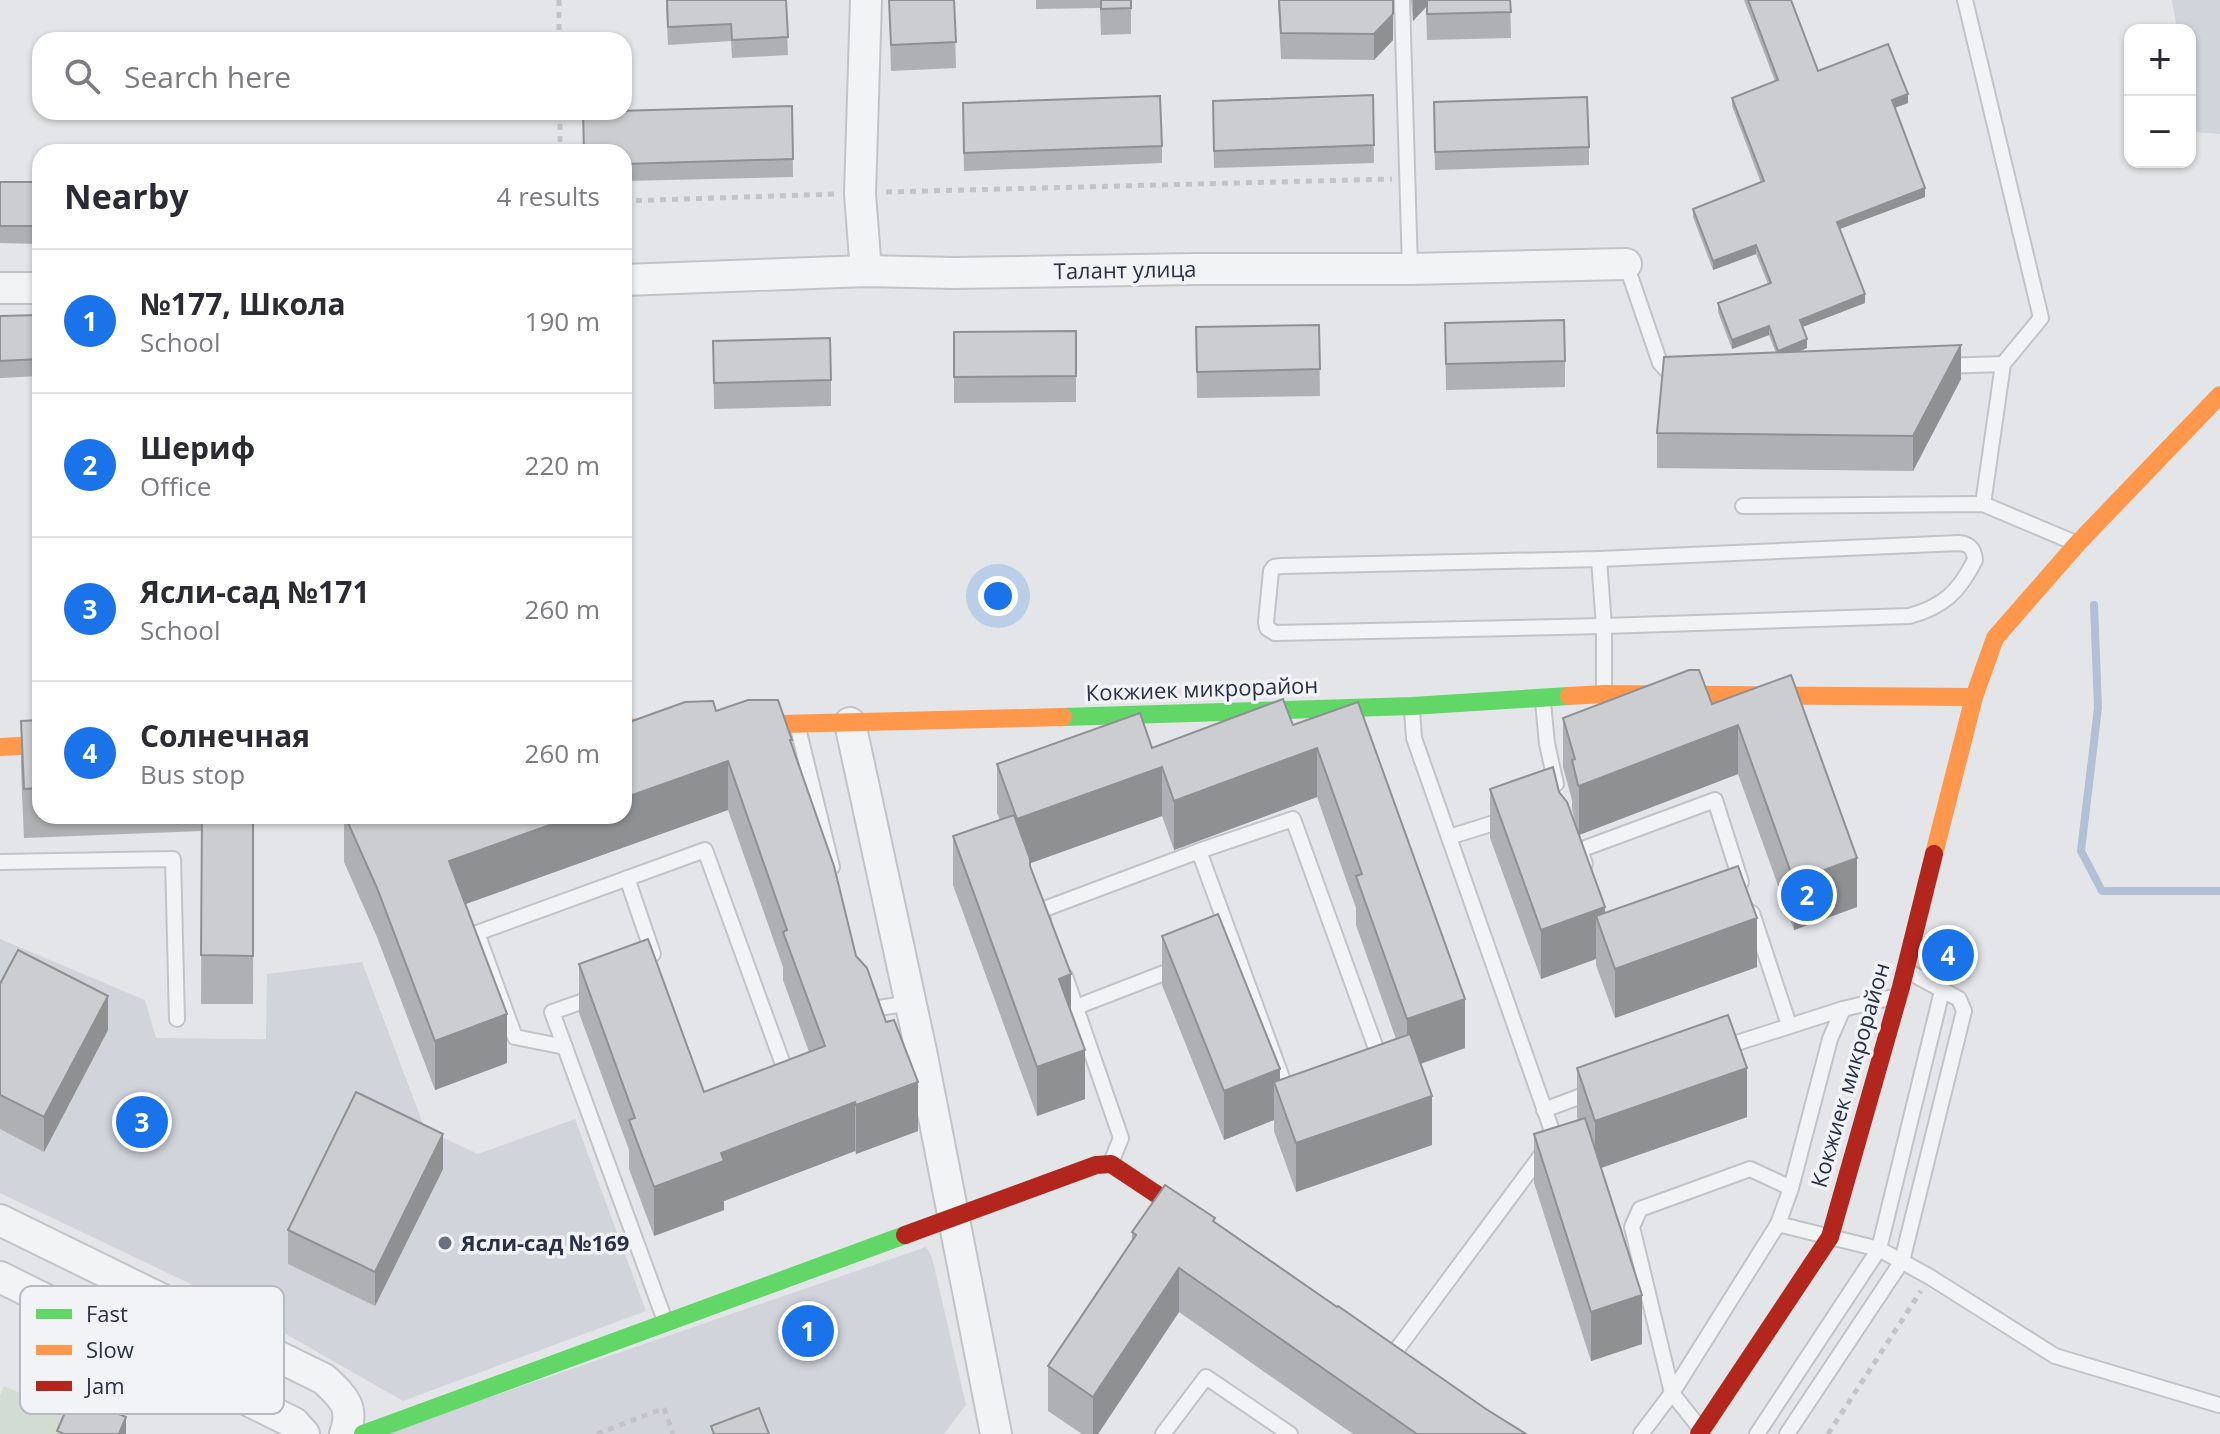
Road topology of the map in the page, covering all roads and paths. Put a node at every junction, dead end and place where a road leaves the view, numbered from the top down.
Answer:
1 (559, 0) edge
2 (866, 0) edge
3 (1402, 0) edge
4 (1965, 0) edge
5 (559, 32) edge
6 (560, 120) edge
7 (560, 144) edge
8 (1407, 179) junction
9 (860, 194) junction
10 (632, 201) edge
11 (1626, 264) joint
12 (1410, 269) junction
13 (866, 271) junction
14 (632, 280) edge
15 (0, 288) edge
16 (32, 288) edge
17 (2003, 364) junction
18 (1924, 367) edge
19 (1687, 375) edge
20 (2220, 395) edge
21 (1983, 504) junction
22 (1743, 506) dead end
23 (2077, 544) junction
24 (1599, 559) junction
25 (1604, 626) junction
26 (1604, 694) junction
27 (1974, 697) junction
28 (1543, 698) junction
29 (1412, 706) junction
30 (850, 723) junction
31 (797, 724) junction
32 (632, 728) edge
33 (32, 745) edge
34 (0, 747) edge
35 (1560, 801) edge
36 (1518, 815) edge
37 (1449, 837) junction
38 (1569, 839) edge
39 (1580, 850) junction
40 (1199, 851) junction
41 (0, 862) edge
42 (627, 878) junction
43 (835, 879) edge
44 (1591, 880) edge
45 (1745, 893) junction
46 (1730, 898) edge
47 (1050, 939) edge
48 (1191, 962) edge
49 (1061, 966) edge
50 (1905, 970) junction
51 (660, 973) edge
52 (862, 988) edge
53 (1942, 991) junction
54 (606, 993) edge
55 (1898, 996) junction
56 (911, 1003) junction
57 (1076, 1007) junction
58 (1843, 1009) junction
59 (177, 1019) dead end
60 (1789, 1025) junction
61 (565, 1047) junction
62 (1702, 1055) edge
63 (1372, 1077) edge
64 (1601, 1089) edge
65 (794, 1093) edge
66 (1305, 1102) edge
67 (1544, 1110) junction
68 (1111, 1164) junction
69 (1791, 1188) junction
70 (954, 1216) junction
71 (0, 1220) edge
72 (1778, 1224) junction
73 (1220, 1236) edge
74 (1830, 1237) junction
75 (1879, 1249) junction
76 (1902, 1261) junction
77 (0, 1277) edge
78 (1930, 1277) junction
79 (134, 1286) edge
80 (20, 1287) edge
81 (665, 1323) junction
82 (1392, 1357) edge
83 (284, 1359) edge
84 (1672, 1393) junction
85 (2219, 1405) edge
86 (276, 1414) edge
87 (612, 1432) edge
88 (1700, 1432) edge
89 (304, 1434) edge
90 (345, 1434) edge
91 (363, 1434) edge
92 (597, 1434) edge
93 (673, 1434) edge
94 (996, 1434) edge
95 (1163, 1434) edge
96 (1290, 1434) edge
97 (1641, 1434) edge
98 (1757, 1434) edge
99 (1787, 1434) edge
100 (1828, 1434) edge

1 - 5 path
2 - 9 street
3 - 8 lane
4 - 17 lane
6 - 7 path
8 - 9 path
8 - 12 lane
9 - 10 path
9 - 13 street
11 - 12 street, Талант улица
11 - 19 lane
12 - 13 street, Талант улица
13 - 14 street, Талант улица
15 - 16 street
17 - 18 lane
17 - 21 lane
20 - 23 street, Кокжиек микрорайон
21 - 22 lane
21 - 23 lane
23 - 27 street, Кокжиек микрорайон
24 - 25 lane
24 - 25 lane
24 - 25 lane
25 - 26 lane
26 - 27 street, Кокжиек микрорайон
26 - 28 street, Кокжиек микрорайон
27 - 50 street, Кокжиек микрорайон
28 - 29 street, Кокжиек микрорайон
28 - 35 lane
29 - 30 street, Кокжиек микрорайон
29 - 37 lane
30 - 31 street, Кокжиек микрорайон
30 - 56 street
31 - 32 street, Кокжиек микрорайон
31 - 43 lane
33 - 34 street
36 - 37 lane
37 - 67 lane
38 - 39 lane
39 - 44 lane
39 - 45 lane
40 - 47 lane
40 - 63 lane
40 - 66 lane
41 - 59 lane
42 - 51 lane
42 - 61 lane
42 - 65 lane
45 - 46 lane
45 - 60 lane
48 - 57 lane
49 - 57 lane
50 - 53 lane
50 - 55 street, Кокжиек микрорайон
52 - 56 lane
53 - 75 lane
53 - 76 lane
54 - 61 lane
55 - 58 lane
55 - 74 street, Кокжиек микрорайон
56 - 70 street
57 - 68 lane
58 - 60 lane
58 - 69 lane
60 - 62 lane
61 - 81 lane
64 - 67 lane
67 - 82 lane
68 - 70 street
68 - 73 street
69 - 72 lane
69 - 84 lane
70 - 81 street
70 - 94 street
71 - 79 street
72 - 74 lane
72 - 84 lane
74 - 75 lane
74 - 88 street, Кокжиек микрорайон
75 - 76 lane
75 - 98 lane
76 - 78 lane
76 - 99 lane
77 - 80 street
78 - 85 lane
78 - 100 path
81 - 91 street
83 - 90 street
84 - 88 lane
84 - 97 lane
86 - 89 street
87 - 92 path
87 - 93 path
95 - 96 lane

